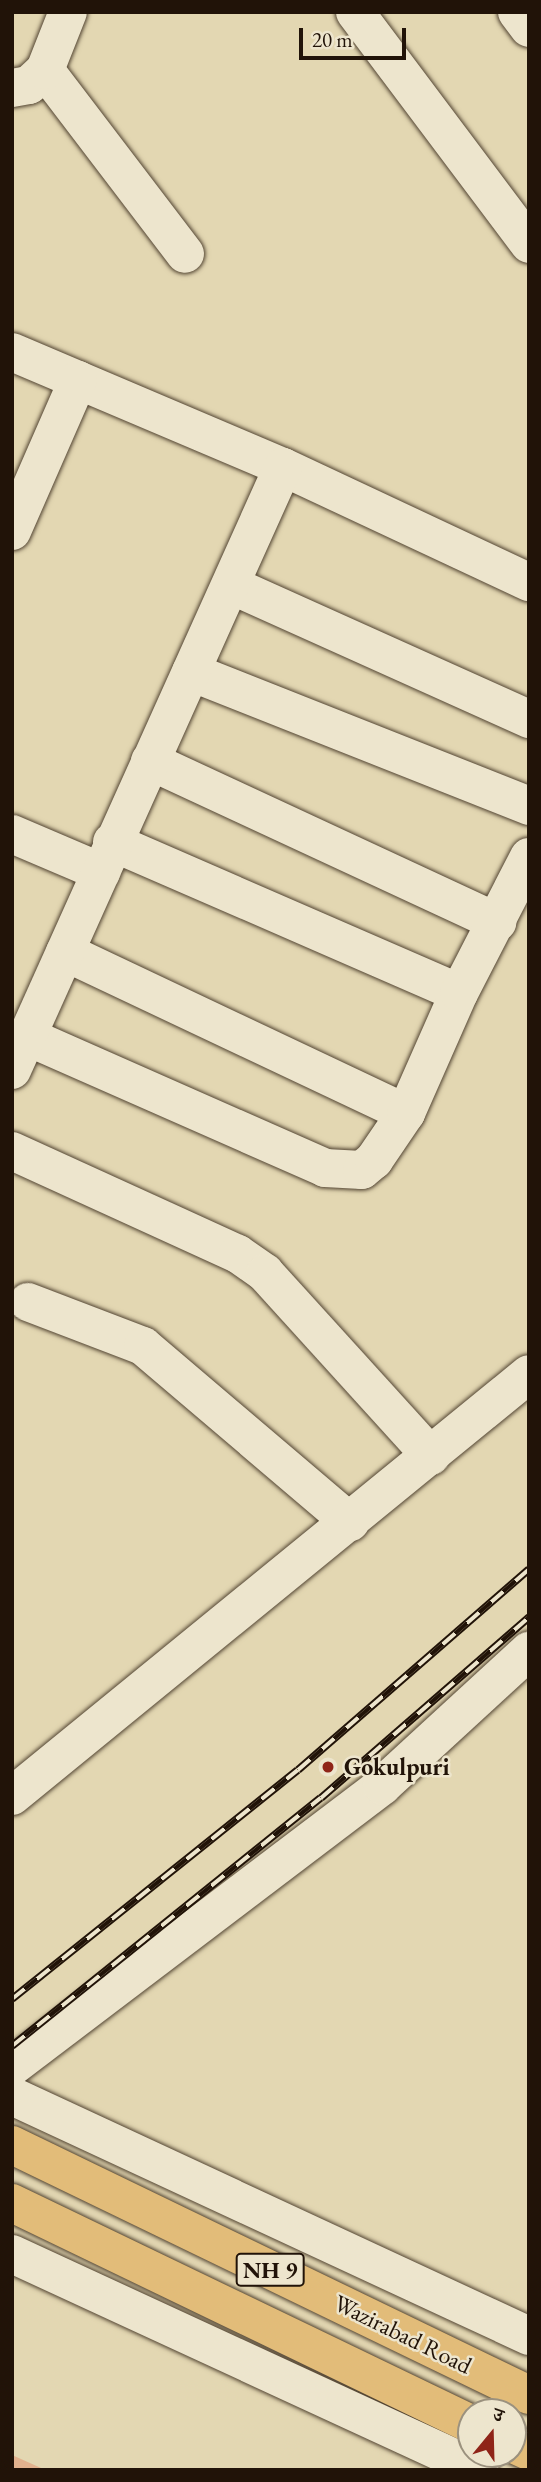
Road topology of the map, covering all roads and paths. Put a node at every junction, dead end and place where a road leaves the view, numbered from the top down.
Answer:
1 (68, 12) edge
2 (355, 12) edge
3 (517, 12) edge
4 (529, 28) edge
5 (28, 79) edge
6 (529, 244) edge
7 (185, 254) dead end
8 (12, 352) edge
9 (78, 380) junction
10 (283, 467) junction
11 (12, 531) edge
12 (529, 582) edge
13 (233, 586) junction
14 (191, 672) junction
15 (529, 719) edge
16 (150, 761) junction
17 (529, 806) edge
18 (12, 834) edge
19 (106, 857) junction
20 (529, 857) edge
21 (497, 922) junction
22 (65, 952) junction
23 (459, 993) junction
24 (19, 1053) edge
25 (405, 1113) junction
26 (12, 1151) edge
27 (29, 1302) dead end
28 (529, 1374) edge
29 (431, 1456) junction
30 (350, 1522) junction
31 (529, 1651) edge
32 (12, 1796) edge
33 (12, 2067) edge
34 (12, 2096) edge
35 (12, 2145) edge
36 (12, 2203) edge
37 (12, 2254) edge
38 (529, 2336) edge
39 (529, 2395) edge
40 (457, 2417) edge
41 (480, 2470) edge

1 - 5 street
2 - 6 street
3 - 4 street
5 - 7 street
8 - 9 street
9 - 10 street
9 - 11 street
10 - 12 street
10 - 13 street
13 - 14 street
13 - 15 street
14 - 16 street
14 - 17 street
16 - 19 street
16 - 21 street
18 - 19 street
19 - 22 street
19 - 23 street
20 - 21 street
21 - 23 street
22 - 24 street
22 - 25 street
23 - 25 street
24 - 25 street
26 - 29 street
27 - 30 street
28 - 29 street
29 - 30 street
30 - 32 street
31 - 33 street
34 - 38 street
35 - 39 highway, Wazirabad Road / NH 9
36 - 40 highway, Wazirabad Road / NH 9
37 - 41 street

